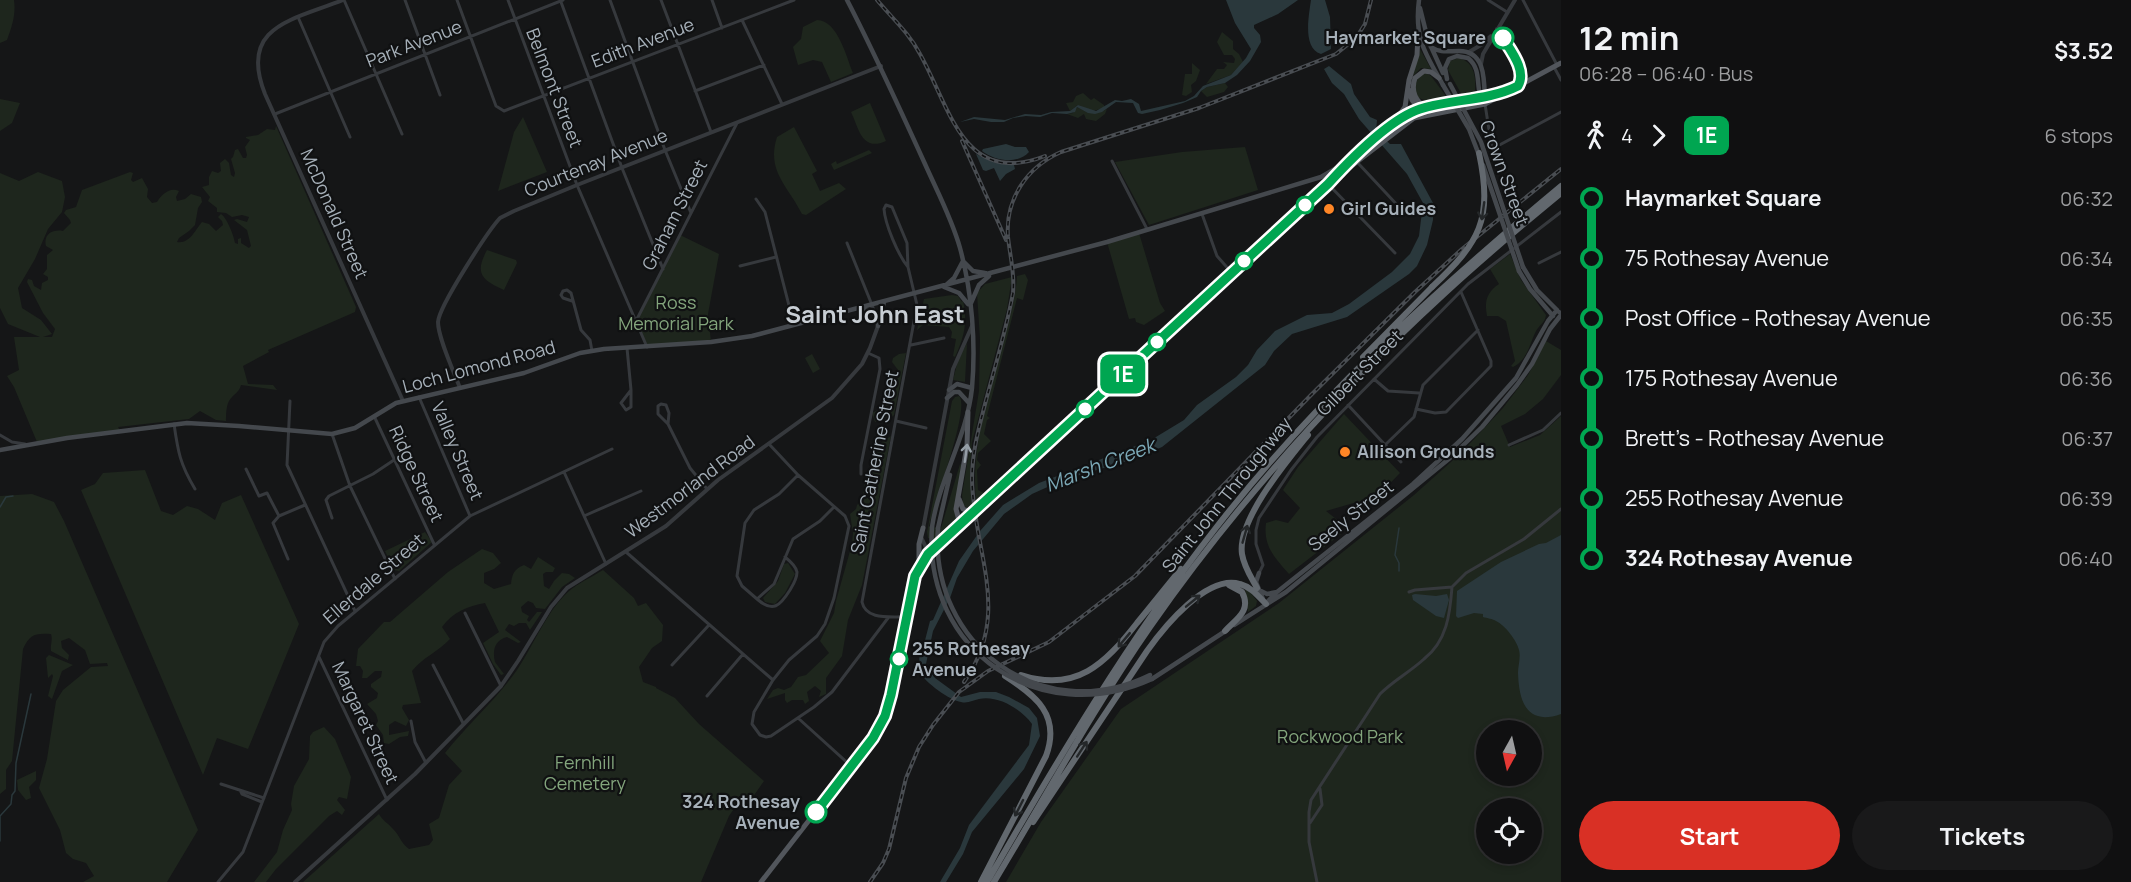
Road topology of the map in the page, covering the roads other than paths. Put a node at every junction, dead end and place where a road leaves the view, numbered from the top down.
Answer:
1 (344, 0) edge
2 (405, 0) edge
3 (458, 0) edge
4 (508, 0) edge
5 (561, 0) edge
6 (610, 0) edge
7 (661, 0) edge
8 (712, 0) edge
9 (794, 0) edge
10 (847, 0) edge
11 (1488, 0) edge
12 (1515, 0) edge
13 (1523, 0) edge
14 (1419, 1) edge
15 (1507, 12) junction
16 (298, 18) junction
17 (514, 20) junction
18 (742, 20) junction
19 (722, 28) junction
20 (1497, 29) junction
21 (1418, 34) junction
22 (471, 36) junction
23 (678, 45) junction
24 (1431, 47) junction
25 (1456, 51) junction
26 (1469, 52) junction
27 (425, 54) junction
28 (1438, 61) junction
29 (633, 62) junction
30 (1481, 64) junction
31 (764, 65) junction
32 (1557, 65) edge
33 (881, 66) junction
34 (1433, 68) junction
35 (375, 73) junction
36 (589, 78) junction
37 (1439, 78) junction
38 (1561, 80) edge
39 (1448, 81) junction
40 (1408, 86) junction
41 (1518, 86) junction
42 (1510, 90) junction
43 (330, 91) junction
44 (695, 91) junction
45 (440, 95) dead end
46 (542, 96) junction
47 (1482, 97) junction
48 (782, 104) junction
49 (1447, 104) junction
50 (1485, 104) junction
51 (1419, 109) junction
52 (1561, 112) edge
53 (275, 114) junction
54 (1426, 115) junction
55 (738, 121) junction
56 (1390, 127) junction
57 (711, 132) junction
58 (402, 134) dead end
59 (1387, 134) junction
60 (350, 137) dead end
61 (665, 150) junction
62 (1479, 153) junction
63 (1112, 161) dead end
64 (1354, 161) junction
65 (622, 168) junction
66 (1321, 177) junction
67 (1328, 184) junction
68 (577, 185) junction
69 (1561, 186) edge
70 (1561, 193) edge
71 (756, 199) dead end
72 (1400, 208) dead end
73 (1561, 212) edge
74 (691, 213) junction
75 (1202, 214) junction
76 (1148, 230) junction
77 (847, 243) dead end
78 (1561, 252) edge
79 (1395, 253) dead end
80 (777, 257) junction
81 (963, 261) junction
82 (1539, 263) dead end
83 (740, 266) dead end
84 (908, 267) junction
85 (663, 269) junction
86 (1521, 269) junction
87 (994, 273) junction
88 (1232, 273) junction
89 (966, 281) junction
90 (943, 287) junction
91 (1461, 291) junction
92 (916, 295) junction
93 (572, 301) dead end
94 (884, 302) junction
95 (872, 306) junction
96 (970, 306) junction
97 (858, 309) junction
98 (875, 315) junction
99 (1559, 315) edge
100 (636, 321) junction
101 (795, 325) junction
102 (878, 326) junction
103 (972, 327) junction
104 (1478, 330) junction
105 (944, 338) dead end
106 (911, 345) junction
107 (648, 347) junction
108 (627, 348) junction
109 (592, 351) junction
110 (868, 353) junction
111 (1374, 379) junction
112 (1340, 385) junction
113 (460, 388) junction
114 (972, 388) junction
115 (631, 390) junction
116 (949, 390) junction
117 (1419, 393) junction
118 (419, 397) junction
119 (947, 398) junction
120 (290, 401) dead end
121 (403, 401) junction
122 (969, 403) junction
123 (1348, 405) junction
124 (1331, 407) junction
125 (1416, 409) junction
126 (968, 412) junction
127 (1561, 413) edge
128 (374, 416) junction
129 (896, 421) junction
130 (174, 424) junction
131 (668, 424) junction
132 (926, 428) dead end
133 (287, 430) junction
134 (332, 434) junction
135 (0, 435) edge
136 (27, 444) junction
137 (769, 444) junction
138 (1385, 445) junction
139 (1509, 445) dead end
140 (0, 449) edge
141 (612, 449) dead end
142 (394, 460) junction
143 (1401, 462) dead end
144 (246, 469) dead end
145 (564, 472) junction
146 (861, 474) dead end
147 (798, 476) junction
148 (350, 486) junction
149 (195, 489) dead end
150 (707, 489) junction
151 (641, 490) dead end
152 (958, 494) junction
153 (305, 505) junction
154 (834, 507) junction
155 (1561, 509) edge
156 (973, 513) junction
157 (279, 516) junction
158 (470, 516) junction
159 (584, 516) junction
160 (332, 519) dead end
161 (960, 524) junction
162 (924, 528) junction
163 (1214, 530) junction
164 (942, 541) junction
165 (434, 544) junction
166 (626, 552) junction
167 (928, 554) junction
168 (784, 557) junction
169 (288, 559) dead end
170 (606, 564) junction
171 (918, 570) junction
172 (1247, 572) junction
173 (1259, 573) junction
174 (395, 579) junction
175 (1222, 584) junction
176 (1452, 587) junction
177 (1257, 588) junction
178 (1277, 592) junction
179 (1408, 592) dead end
180 (756, 599) junction
181 (1266, 604) junction
182 (355, 611) junction
183 (465, 614) dead end
184 (907, 617) junction
185 (888, 618) junction
186 (709, 625) junction
187 (1225, 631) junction
188 (743, 654) junction
189 (319, 657) junction
190 (433, 665) dead end
191 (672, 665) dead end
192 (1009, 674) junction
193 (773, 680) junction
194 (501, 686) junction
195 (707, 696) dead end
196 (798, 718) junction
197 (411, 721) dead end
198 (464, 723) junction
199 (426, 763) junction
200 (851, 766) junction
201 (221, 784) dead end
202 (1320, 789) junction
203 (263, 800) junction
204 (387, 800) junction
205 (1309, 825) junction
206 (1014, 850) junction
207 (218, 882) edge
208 (295, 882) edge
209 (761, 882) edge
210 (981, 882) edge
211 (987, 882) edge
212 (994, 882) edge
213 (1317, 882) edge

1 - 16 street
1 - 35 street
2 - 27 street
3 - 22 street
4 - 17 street, Belmont Street
5 - 17 street, Park Avenue
5 - 36 street
6 - 29 street
7 - 23 street
8 - 19 street
9 - 18 street, Edith Avenue
10 - 33 main road, Seely Street
11 - 15 street
12 - 15 street
13 - 32 street
14 - 21 main road, Crown Street
14 - 24 main road, Crown Street
15 - 20 street
16 - 43 street
16 - 53 street, McDonald Street
17 - 22 street, Park Avenue
17 - 46 street, Belmont Street
18 - 19 street, Edith Avenue
18 - 31 street
19 - 23 street, Edith Avenue
20 - 26 street
20 - 30 street
20 - 41 street
21 - 34 main road, Crown Street
21 - 40 main road
22 - 27 street, Park Avenue
22 - 46 street, Edith Avenue
23 - 29 street, Edith Avenue
23 - 44 street
24 - 25 main road
24 - 28 main road, Crown Street
25 - 26 main road
25 - 28 main road
26 - 30 main road
27 - 35 street, Park Avenue
27 - 45 street
28 - 34 main road
28 - 39 main road, Crown Street
29 - 36 street, Edith Avenue
29 - 61 street
30 - 47 main road
31 - 44 street
31 - 48 street
32 - 38 street
32 - 41 main road
33 - 48 street, Courtenay Avenue
33 - 81 main road, Seely Street
34 - 37 main road, Crown Street
35 - 43 street, Park Avenue
35 - 58 street
36 - 46 street, Edith Avenue
36 - 65 street
37 - 49 main road
37 - 62 main road, Crown Street, bridge
39 - 47 main road
39 - 86 main road, Crown Street, bridge
40 - 51 main road
40 - 56 main road
41 - 42 main road
42 - 47 main road
42 - 50 main road
43 - 53 street, Park Avenue
43 - 60 street
44 - 57 street
46 - 68 street, Belmont Street
47 - 49 main road
47 - 50 main road
48 - 55 street, Courtenay Avenue
49 - 51 main road
50 - 52 street
50 - 54 main road
51 - 54 main road
51 - 56 main road
53 - 121 street, McDonald Street
54 - 59 main road
55 - 57 street, Courtenay Avenue
55 - 74 street, Graham Street
56 - 59 main road
57 - 61 street, Courtenay Avenue
59 - 64 main road
61 - 65 street, Courtenay Avenue
61 - 74 street
62 - 86 main road, Crown Street, bridge
62 -> 112 highway, bridge
63 - 76 street
64 - 66 main road, Loch Lomond Road
64 - 67 main road
64 - 72 street
65 - 68 street, Courtenay Avenue
65 - 85 street
66 - 67 main road
66 - 75 main road, Loch Lomond Road
67 - 79 street
67 - 88 main road
68 - 100 street, Belmont Street
68 - 113 street, Courtenay Avenue
69 - 112 highway, Saint John Throughway
70 - 124 highway, Saint John Throughway
71 - 80 street
73 - 91 street, Gilbert Street
74 - 85 street, Graham Street
75 - 76 main road, Loch Lomond Road
75 - 88 street
76 - 87 main road, Loch Lomond Road
77 - 95 street
78 - 82 street
80 - 83 street
80 - 101 street
81 - 87 main road
81 - 89 main road, Seely Street
81 - 90 main road
84 - 84 street
84 - 92 street, Saint Catherine Street
85 - 100 street, Graham Street
86 - 99 main road, Crown Street
87 - 89 main road, Loch Lomond Road
87 - 96 main road
88 - 156 main road
89 - 90 main road, Loch Lomond Road
89 - 96 main road, Seely Street
90 - 92 main road, Loch Lomond Road
90 - 96 main road
91 - 104 street
91 - 111 street, Gilbert Street
92 - 94 main road, Loch Lomond Road
92 - 106 street, Saint Catherine Street
93 - 109 street
94 - 95 main road, Loch Lomond Road
94 - 102 main road
95 - 97 main road, Loch Lomond Road
95 - 98 street
96 - 103 main road, Seely Street
97 - 98 main road
97 - 101 main road, Loch Lomond Road
98 - 102 street
99 - 178 main road, Seely Street
99 - 181 main road, Seely Street
100 - 107 street, Belmont Street
101 - 107 main road, Loch Lomond Road
102 - 110 street, Westmorland Road
103 - 114 main road, Seely Street
103 - 116 street
104 - 117 street
104 - 125 street
105 - 106 street
106 - 129 street, Saint Catherine Street
107 - 108 main road, Loch Lomond Road
108 - 109 main road, Loch Lomond Road
108 - 115 street
109 - 113 main road, Loch Lomond Road
110 - 137 street, Westmorland Road
110 - 146 street
111 - 117 street
111 - 123 street, Gilbert Street
112 - 163 highway, Saint John Throughway
113 - 118 main road, Loch Lomond Road
114 - 116 main road
114 - 122 main road, Seely Street
115 - 115 street
116 - 119 street
117 - 125 street
118 - 121 main road, Loch Lomond Road
118 - 158 street, Valley Street
119 - 122 main road
119 - 162 street
120 - 133 street
121 - 128 main road, Loch Lomond Road
122 - 126 main road, Seely Street
123 - 138 street
123 - 173 street, Gilbert Street
172 -> 124 highway
124 - 206 highway, Saint John Throughway
125 - 138 street
152 -> 126 main road
126 - 192 main road, Seely Street, bridge
127 - 139 street
128 - 134 main road, Loch Lomond Road
128 - 142 street, Ridge Street
129 - 132 street
129 - 185 street, Saint Catherine Street
130 - 133 main road, Loch Lomond Road
130 - 136 main road, Loch Lomond Road
130 - 149 street
131 - 131 street
131 - 150 street
133 - 134 main road, Loch Lomond Road
133 - 153 street
134 - 148 street
135 - 136 street
136 - 140 main road, Loch Lomond Road
137 - 147 street
137 - 150 street, Westmorland Road
138 - 143 street
141 - 145 street, Ellerdale Street
142 - 148 street
142 - 165 street, Ridge Street
144 - 157 street
145 - 158 street, Ellerdale Street
145 - 159 street
147 - 154 street
147 - 180 street
148 - 160 street
148 - 174 street
150 - 166 street, Westmorland Road
151 - 159 street
152 - 156 main road
152 - 161 main road
153 - 157 street
153 - 182 street
154 - 168 street
154 - 193 street
155 - 176 street
156 - 161 main road
157 - 169 street
158 - 165 street, Ellerdale Street
159 - 170 street
161 - 164 main road
162 - 164 main road
162 - 167 street
162 - 171 main road
163 -> 192 highway, bridge
163 - 211 highway, Saint John Throughway
164 - 167 main road
165 - 174 street, Ellerdale Street
166 - 170 street, Westmorland Road
166 - 186 street
167 - 171 main road
168 - 180 street
168 - 180 street
170 - 194 street, Westmorland Road
171 - 184 main road
172 - 173 highway
172 - 177 highway
173 - 177 main road
174 - 182 street, Ellerdale Street
175 - 181 highway
175 - 187 highway
206 -> 175 highway
176 - 179 street
176 - 202 street
177 - 178 main road
177 - 181 main road
178 - 181 main road, Seely Street
181 - 187 main road, Seely Street
182 - 189 street, Ellerdale Street
183 - 194 street
184 - 185 street
184 - 200 main road
185 - 196 street
186 - 188 street
186 - 191 street
187 - 192 main road, Seely Street, bridge
188 - 193 street
188 - 195 street
189 - 203 street, Ellerdale Street
189 - 204 street, Margaret Street
190 - 198 street
192 -> 210 highway, bridge
193 - 196 street
194 - 198 street, Westmorland Road
196 - 200 street
197 - 199 street
198 - 199 street, Westmorland Road
199 - 204 street, Westmorland Road
200 - 209 main road
201 - 203 street
202 - 205 street
202 - 205 street
203 - 207 street, Ellerdale Street
204 - 208 street, Westmorland Road
205 - 213 street
206 - 212 highway, Saint John Throughway

